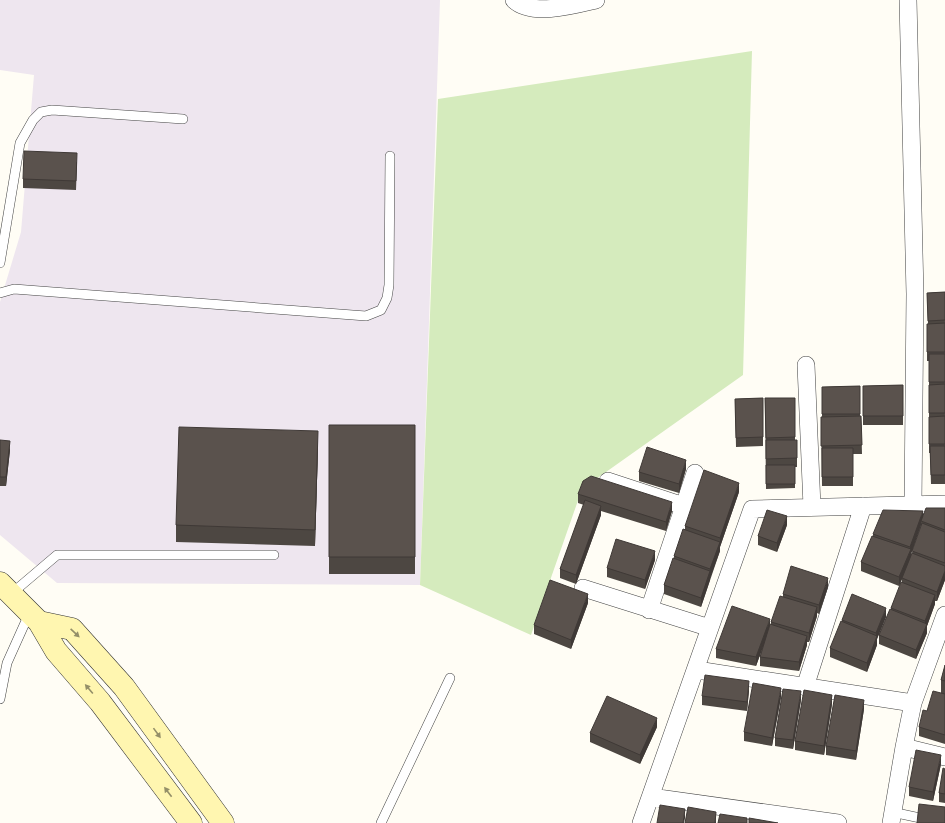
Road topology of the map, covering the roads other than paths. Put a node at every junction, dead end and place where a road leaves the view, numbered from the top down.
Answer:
1 (514, 0) edge
2 (596, 0) edge
3 (908, 0) edge
4 (183, 119) dead end
5 (390, 156) dead end
6 (0, 263) edge
7 (0, 293) edge
8 (806, 365) dead end
9 (695, 473) dead end
10 (608, 481) edge
11 (945, 504) edge
12 (913, 505) junction
13 (684, 506) junction
14 (862, 506) junction
15 (812, 507) junction
16 (274, 555) dead end
17 (5, 588) edge
18 (583, 588) dead end
19 (649, 610) junction
20 (945, 615) edge
21 (34, 617) junction
22 (710, 628) junction
23 (697, 670) junction
24 (450, 678) dead end
25 (805, 687) junction
26 (0, 699) edge
27 (913, 703) junction
28 (904, 747) junction
29 (945, 757) edge
30 (651, 797) junction
31 (892, 817) edge
32 (191, 823) edge
33 (223, 823) edge
34 (381, 823) edge
35 (641, 823) edge
36 (838, 823) edge
37 (943, 823) edge

1 - 2 street
3 - 12 street
4 - 6 lane
5 - 7 lane
8 - 15 street
9 - 13 street
10 - 13 street
11 - 12 street
12 - 14 street
13 - 19 street
14 - 15 street
14 - 25 street
15 - 22 street
16 - 17 lane
17 - 21 main road
18 - 19 street
19 - 22 street
20 - 27 street
21 - 26 lane
32 -> 21 main road
21 -> 33 main road
22 - 23 street
23 - 25 street
23 - 30 street
24 - 34 lane
25 - 27 street
27 - 28 street
28 - 29 street
28 - 31 street
30 - 35 street
30 - 36 street
31 - 37 lane

